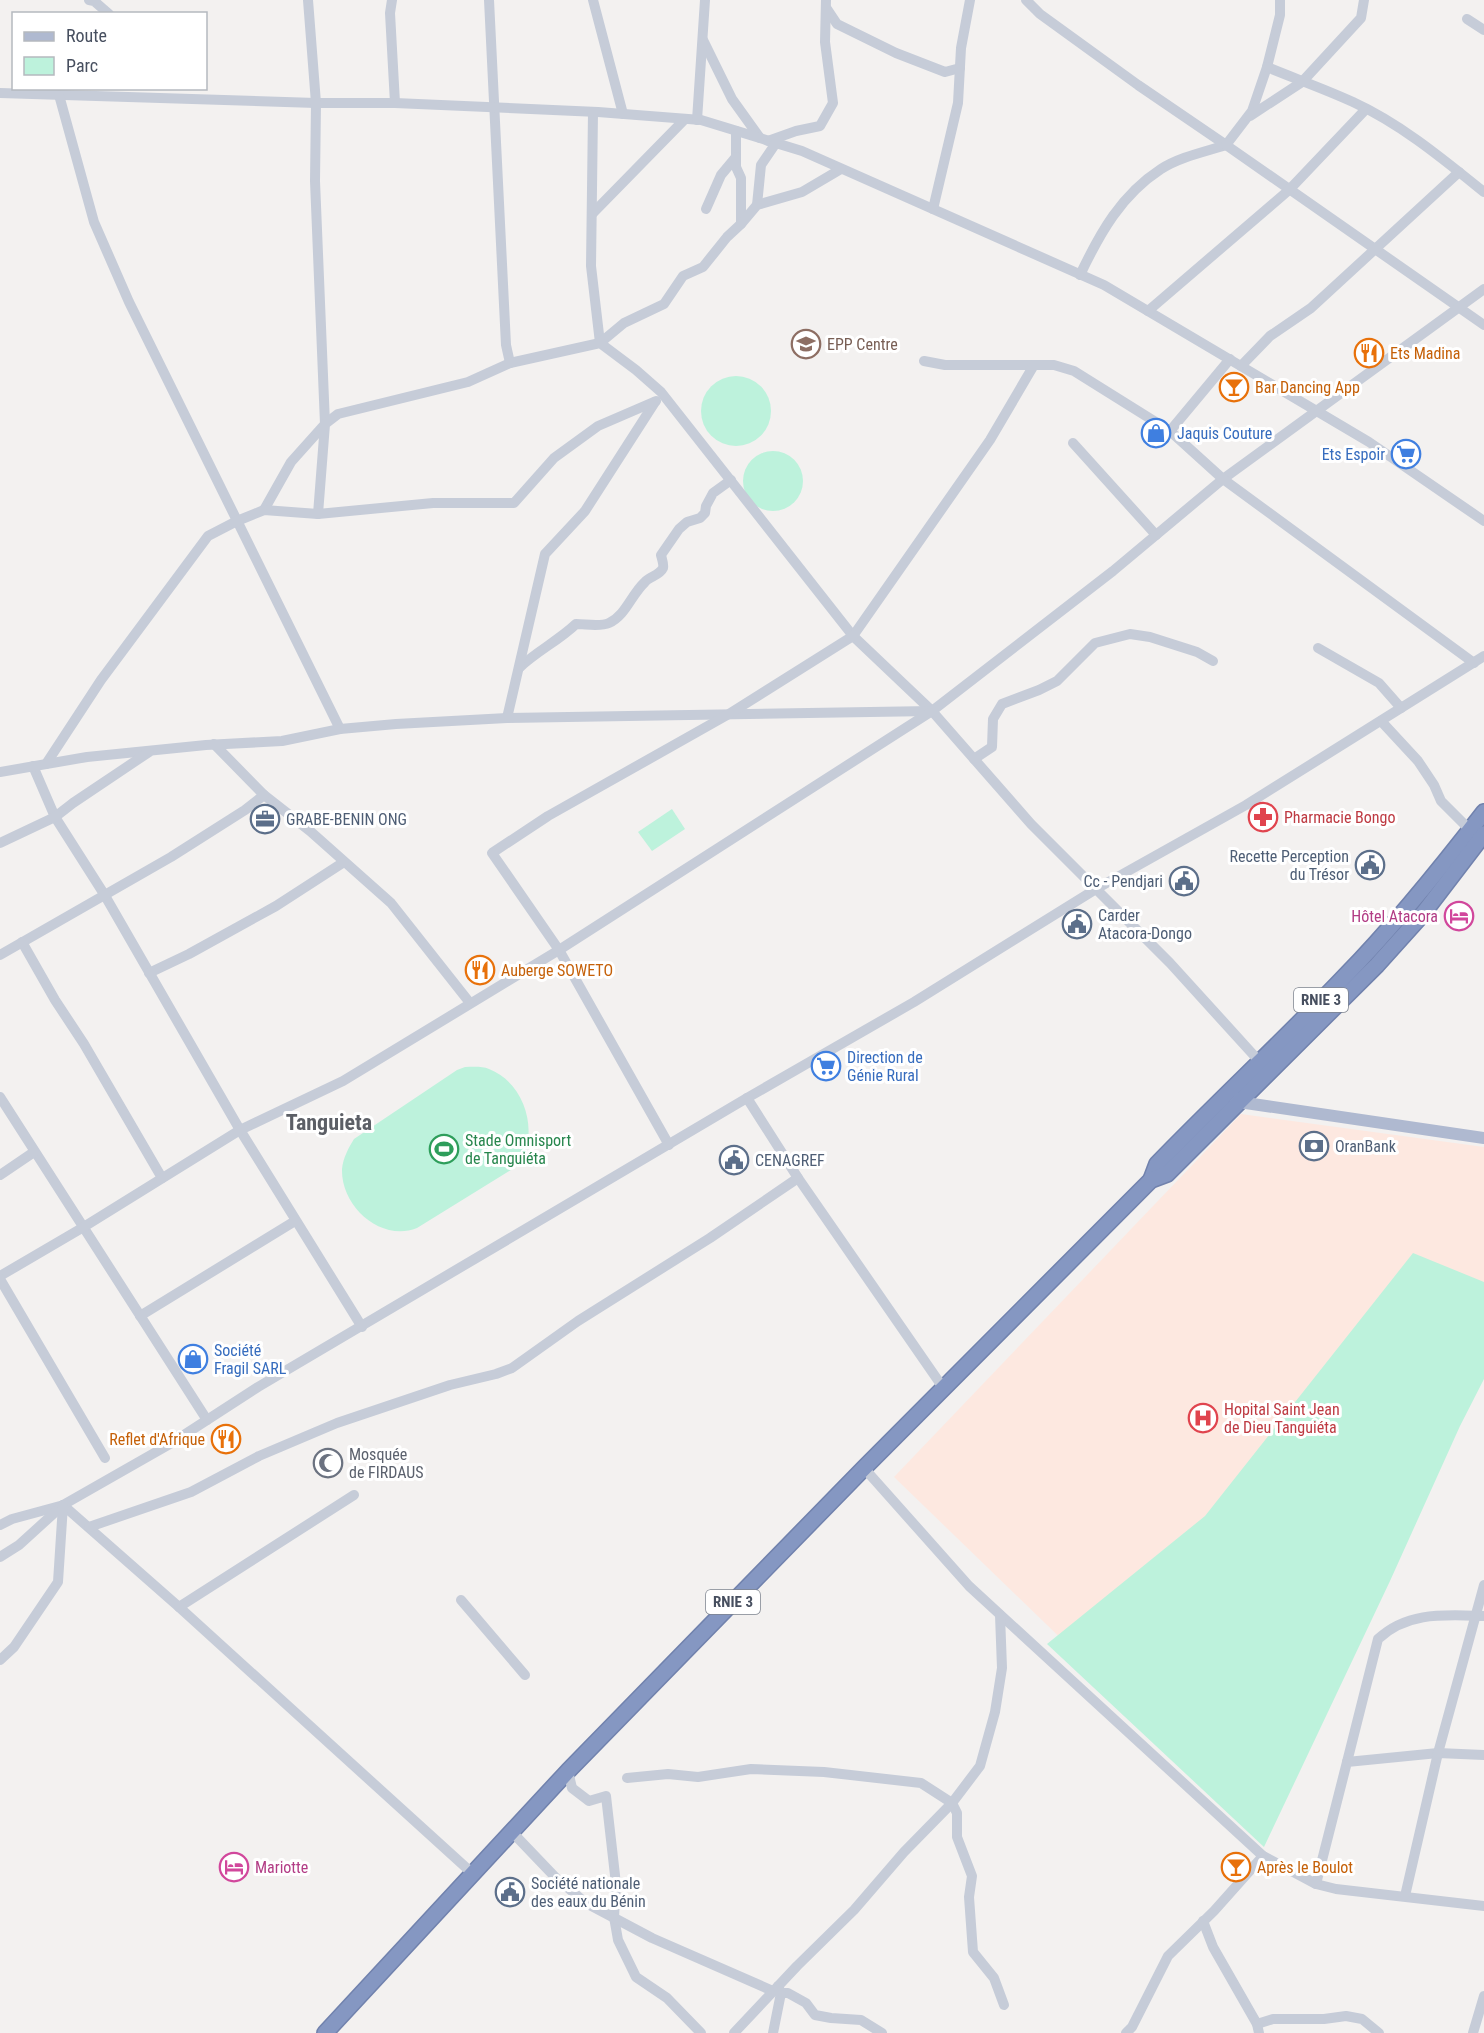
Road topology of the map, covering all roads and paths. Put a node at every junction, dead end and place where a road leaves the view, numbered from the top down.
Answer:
1 (89, 0) edge
2 (308, 0) edge
3 (392, 0) edge
4 (489, 0) edge
5 (593, 0) edge
6 (705, 0) edge
7 (970, 0) edge
8 (1026, 0) edge
9 (1280, 0) edge
10 (1364, 0) edge
11 (826, 3) edge
12 (106, 12) edge
13 (1467, 20) dead end
14 (1484, 30) edge
15 (703, 39) junction
16 (1267, 67) junction
17 (960, 68) junction
18 (1302, 82) junction
19 (0, 93) edge
20 (188, 94) edge
21 (59, 95) junction
22 (316, 103) junction
23 (395, 103) junction
24 (494, 109) junction
25 (1365, 109) junction
26 (594, 112) junction
27 (623, 114) junction
28 (1250, 116) junction
29 (685, 119) junction
30 (697, 120) junction
31 (736, 131) junction
32 (768, 141) junction
33 (1226, 145) junction
34 (736, 157) junction
35 (841, 169) junction
36 (1459, 172) junction
37 (1289, 190) junction
38 (1484, 192) edge
39 (757, 205) junction
40 (706, 209) dead end
41 (933, 209) junction
42 (592, 214) junction
43 (741, 224) junction
44 (1377, 249) junction
45 (1080, 274) junction
46 (1484, 289) edge
47 (1459, 307) junction
48 (1148, 311) junction
49 (1484, 325) edge
50 (600, 343) junction
51 (1230, 359) junction
52 (924, 361) dead end
53 (510, 363) junction
54 (1034, 365) junction
55 (1241, 366) junction
56 (658, 396) junction
57 (1314, 411) junction
58 (325, 424) junction
59 (1170, 431) junction
60 (1073, 443) dead end
61 (1223, 479) junction
62 (731, 480) junction
63 (264, 510) junction
64 (318, 514) junction
65 (1484, 520) edge
66 (237, 521) junction
67 (1156, 535) junction
68 (853, 636) junction
69 (1318, 648) dead end
70 (1484, 656) edge
71 (1212, 661) dead end
72 (1474, 663) junction
73 (518, 669) junction
74 (1401, 708) junction
75 (932, 711) junction
76 (729, 714) junction
77 (507, 718) junction
78 (1381, 721) junction
79 (340, 729) junction
80 (214, 744) junction
81 (152, 750) junction
82 (974, 759) junction
83 (46, 764) junction
84 (33, 766) junction
85 (0, 772) edge
86 (264, 795) junction
87 (1484, 812) edge
88 (55, 817) junction
89 (1477, 832) edge
90 (0, 843) edge
91 (344, 862) junction
92 (1096, 889) junction
93 (104, 894) junction
94 (1416, 910) junction
95 (22, 942) junction
96 (559, 950) junction
97 (0, 955) edge
98 (149, 973) junction
99 (470, 1003) junction
100 (1259, 1061) junction
101 (1234, 1096) junction
102 (0, 1097) edge
103 (747, 1098) junction
104 (240, 1130) junction
105 (1484, 1138) edge
106 (669, 1144) junction
107 (34, 1152) junction
108 (0, 1175) edge
109 (162, 1178) junction
110 (798, 1178) junction
111 (295, 1221) junction
112 (82, 1228) junction
113 (0, 1277) edge
114 (140, 1316) junction
115 (362, 1327) junction
116 (944, 1389) junction
117 (207, 1420) junction
118 (105, 1458) dead end
119 (864, 1468) junction
120 (354, 1495) dead end
121 (63, 1505) junction
122 (0, 1516) edge
123 (12, 1519) junction
124 (0, 1525) edge
125 (89, 1527) junction
126 (0, 1557) edge
127 (1484, 1585) edge
128 (461, 1600) dead end
129 (179, 1606) junction
130 (1000, 1615) junction
131 (1480, 1615) edge
132 (0, 1660) edge
133 (525, 1675) dead end
134 (1438, 1753) junction
135 (1484, 1755) edge
136 (1347, 1762) junction
137 (568, 1771) junction
138 (627, 1778) dead end
139 (952, 1803) junction
140 (512, 1832) junction
141 (1263, 1856) junction
142 (472, 1873) junction
143 (1316, 1884) junction
144 (1405, 1896) junction
145 (1484, 1906) edge
146 (614, 1917) junction
147 (1203, 1921) junction
148 (777, 1990) junction
149 (1484, 1996) edge
150 (1004, 2005) dead end
151 (1258, 2029) edge
152 (325, 2033) edge
153 (701, 2033) edge
154 (735, 2033) edge
155 (774, 2033) edge
156 (882, 2033) edge
157 (1126, 2033) edge
158 (1379, 2033) edge
159 (1473, 2033) edge

1 - 12 street
2 - 22 street
3 - 23 street
4 - 24 street
5 - 27 street
6 - 15 street
7 - 17 street
8 - 33 street
9 - 16 street
10 - 18 street
11 - 17 street
11 - 32 street
13 - 14 street
15 - 30 street
15 - 32 street
16 - 18 street
16 - 28 street
17 - 41 street
18 - 25 street
18 - 28 street
19 - 21 street
20 - 21 street
20 - 22 street
21 - 66 street
22 - 23 street
22 - 58 street
23 - 24 street
24 - 26 street
24 - 53 street
25 - 36 street
25 - 37 street
26 - 27 street
26 - 42 street
27 - 29 street
28 - 33 street
29 - 30 street
29 - 42 street
30 - 31 street
31 - 32 street
31 - 34 street
32 - 35 street
32 - 39 street
33 - 37 street
33 - 45 street
34 - 40 street
34 - 43 street
35 - 39 street
35 - 41 street
36 - 38 street
36 - 44 street
37 - 44 street
37 - 48 street
39 - 43 street
41 - 45 street
42 - 50 street
43 - 50 street
44 - 47 street
44 - 55 street
45 - 48 street
46 - 47 street
47 - 49 street
47 - 57 street
48 - 51 street
50 - 53 street
50 - 56 street
51 - 55 street
51 - 59 street
52 - 54 street
53 - 58 street
54 - 59 street
54 - 68 street
55 - 57 street
56 - 62 street
56 - 64 street
56 - 73 street
57 - 61 street
57 - 65 street
58 - 63 street
58 - 64 street
59 - 61 street
60 - 67 street
61 - 67 street
61 - 72 street
62 - 68 street
62 - 73 street
63 - 64 street
63 - 66 street
66 - 79 street
66 - 83 street
67 - 75 street
68 - 75 street
68 - 76 street
69 - 74 street
70 - 72 street
71 - 82 street
72 - 74 street
73 - 77 street
74 - 78 street
75 - 76 street
75 - 82 street
75 - 96 street
76 - 77 street
76 - 96 street
77 - 79 street
78 - 89 street
78 - 92 street
79 - 80 street
80 - 81 street
80 - 86 street
81 - 83 street
81 - 88 street
82 - 92 street
83 - 84 street
84 - 85 street
84 - 88 street
86 - 91 street
86 - 93 street
87 - 89 highway, RNIE 3
88 - 90 street
88 - 93 street
89 - 94 highway, RNIE 3
91 - 98 street
91 - 99 street
92 - 100 street
92 - 103 street
93 - 95 street
93 - 98 street
94 - 100 highway, RNIE 3
94 - 101 highway, RNIE 3
95 - 97 street
95 - 109 street
96 - 99 street
96 - 106 street
98 - 104 street
99 - 104 street
100 - 101 highway, RNIE 3
101 - 105 main road
101 - 116 highway, RNIE 3
102 - 107 street
103 - 106 street
103 - 110 street
104 - 109 street
104 - 111 street
106 - 115 street
107 - 108 street
107 - 112 street
109 - 112 street
110 - 116 street
110 - 125 street
111 - 114 street
111 - 115 street
112 - 113 street
112 - 114 street
113 - 118 street
114 - 117 street
115 - 117 street
116 - 119 highway, RNIE 3
117 - 121 street
119 - 130 street
119 - 137 highway, RNIE 3
120 - 129 street
121 - 123 street
121 - 125 street
121 - 126 street
121 - 132 street
122 - 123 street
123 - 124 street
125 - 129 street
127 - 131 street
128 - 133 street
129 - 142 street
130 - 139 street
130 - 141 street
131 - 134 street
131 - 136 street
134 - 135 street
134 - 136 street
134 - 144 street
136 - 143 street
137 - 140 highway, RNIE 3
137 - 146 street
138 - 139 street
139 - 148 street
139 - 150 street
140 - 142 highway, RNIE 3
140 - 146 street
141 - 143 street
141 - 147 street
142 - 152 highway, RNIE 3
143 - 144 street
144 - 145 street
146 - 148 street
146 - 153 street
147 - 151 street
147 - 157 street
148 - 154 street
148 - 155 street
148 - 156 street
149 - 159 street
151 - 158 street

